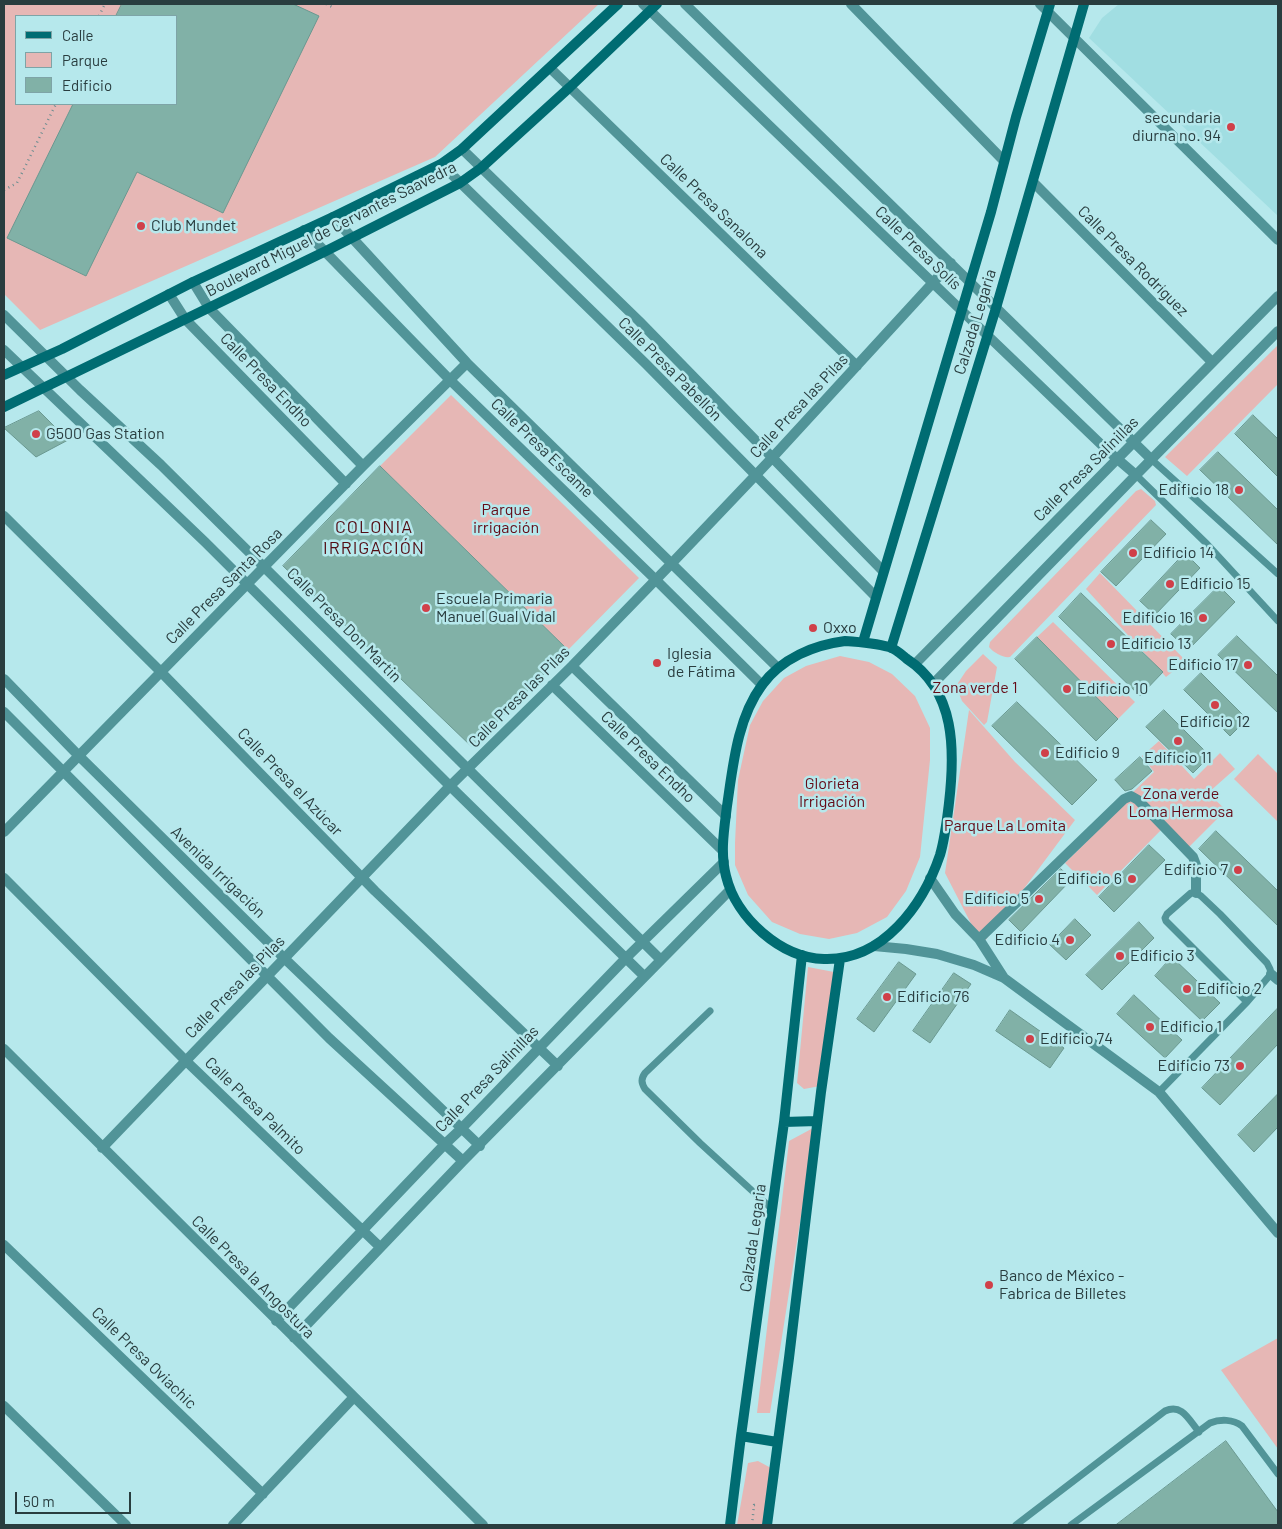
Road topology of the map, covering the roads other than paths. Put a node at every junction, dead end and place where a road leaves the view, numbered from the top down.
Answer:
1 (618, 4) edge
2 (684, 4) edge
3 (851, 4) edge
4 (1040, 4) edge
5 (1084, 4) edge
6 (650, 6) edge
7 (1049, 8) edge
8 (1074, 38) junction
9 (550, 68) junction
10 (570, 87) junction
11 (462, 149) junction
12 (1004, 161) junction
13 (441, 164) junction
14 (481, 168) junction
15 (1033, 182) junction
16 (460, 183) junction
17 (333, 217) junction
18 (304, 230) junction
19 (352, 238) junction
20 (1278, 240) edge
21 (326, 251) junction
22 (951, 263) junction
23 (193, 282) junction
24 (971, 282) junction
25 (933, 284) junction
26 (169, 294) junction
27 (1278, 296) edge
28 (209, 308) junction
29 (996, 308) junction
30 (962, 312) junction
31 (4, 314) edge
32 (186, 319) junction
33 (1278, 331) edge
34 (987, 335) junction
35 (4, 350) edge
36 (45, 356) junction
37 (1212, 362) junction
38 (468, 363) junction
39 (857, 366) junction
40 (22, 367) junction
41 (4, 375) edge
42 (66, 377) junction
43 (450, 380) junction
44 (44, 389) junction
45 (4, 407) edge
46 (1133, 443) junction
47 (772, 458) junction
48 (1117, 459) junction
49 (1151, 459) junction
50 (363, 466) junction
51 (1136, 475) junction
52 (755, 476) junction
53 (346, 484) junction
54 (4, 516) edge
55 (672, 563) junction
56 (264, 567) junction
57 (883, 571) junction
58 (1278, 574) edge
59 (656, 580) junction
60 (248, 584) junction
61 (876, 597) junction
62 (1278, 621) edge
63 (863, 642) junction
64 (891, 648) junction
65 (915, 664) junction
66 (572, 666) junction
67 (778, 668) junction
68 (160, 672) junction
69 (4, 679) edge
70 (933, 684) junction
71 (552, 685) junction
72 (762, 685) junction
73 (4, 712) edge
74 (78, 755) junction
75 (467, 769) junction
76 (63, 772) junction
77 (450, 786) junction
78 (726, 816) junction
79 (4, 832) edge
80 (722, 850) junction
81 (724, 862) junction
82 (361, 877) junction
83 (4, 878) edge
84 (930, 878) junction
85 (730, 890) junction
86 (1196, 893) junction
87 (979, 939) junction
88 (643, 941) junction
89 (874, 946) junction
90 (802, 955) junction
91 (284, 958) junction
92 (626, 958) junction
93 (660, 959) junction
94 (840, 959) junction
95 (267, 976) junction
96 (644, 976) junction
97 (1275, 977) edge
98 (1004, 978) junction
99 (1247, 1002) junction
100 (710, 1011) dead end
101 (539, 1048) junction
102 (6, 1057) edge
103 (185, 1060) junction
104 (558, 1066) junction
105 (1158, 1092) junction
106 (817, 1121) junction
107 (784, 1122) junction
108 (461, 1128) junction
109 (445, 1144) junction
110 (480, 1146) junction
111 (102, 1148) junction
112 (463, 1161) junction
113 (772, 1209) junction
114 (362, 1230) junction
115 (1278, 1233) edge
116 (4, 1245) edge
117 (380, 1247) junction
118 (276, 1321) junction
119 (294, 1338) junction
120 (354, 1397) junction
121 (4, 1406) edge
122 (1198, 1432) junction
123 (741, 1436) junction
124 (777, 1442) junction
125 (1278, 1474) edge
126 (263, 1494) junction
127 (126, 1525) edge
128 (233, 1525) edge
129 (482, 1525) edge
130 (730, 1525) edge
131 (766, 1525) edge
132 (1016, 1525) edge
133 (1071, 1525) edge

1 - 9 main road, Boulevard Miguel de Cervantes Saavedra
2 - 22 street, Calle Presa Solís
3 - 12 street
4 - 7 street
5 - 8 main road, Calzada Legaria
6 - 10 main road, Boulevard Miguel de Cervantes Saavedra
6 - 25 street, Calle Presa Solís
7 - 8 street
7 - 12 main road, Calzada Legaria
8 - 15 main road, Calzada Legaria
8 - 20 street
9 - 10 street, Calle Presa Sanalona
9 - 11 main road, Boulevard Miguel de Cervantes Saavedra
10 - 14 main road, Boulevard Miguel de Cervantes Saavedra
10 - 39 street, Calle Presa Sanalona
11 - 13 main road, Boulevard Miguel de Cervantes Saavedra
11 - 14 street, Calle Presa Pabellón
12 - 24 main road, Calzada Legaria
13 - 16 street, Calle Presa Pabellón
13 - 17 main road, Boulevard Miguel de Cervantes Saavedra
14 - 16 main road, Boulevard Miguel de Cervantes Saavedra
14 - 47 street, Calle Presa Pabellón
15 - 29 main road, Calzada Legaria
15 - 37 street, Calle Presa Rodríguez
16 - 19 main road, Boulevard Miguel de Cervantes Saavedra
16 - 52 street, Calle Presa Pabellón
17 - 18 main road, Boulevard Miguel de Cervantes Saavedra
17 - 19 street, Calle Presa Escame
18 - 21 street, Calle Presa Escame
18 - 23 main road, Boulevard Miguel de Cervantes Saavedra
19 - 21 main road, Boulevard Miguel de Cervantes Saavedra
19 - 38 street, Calle Presa Escame
21 - 28 main road, Boulevard Miguel de Cervantes Saavedra
21 - 43 street, Calle Presa Escame
22 - 24 street, Calle Presa Solís
22 - 25 street, Calle Presa las Pilas
23 - 26 main road, Boulevard Miguel de Cervantes Saavedra
23 - 28 street, Calle Presa Endho
24 - 29 street, Calle Presa Solís
24 - 30 main road, Calzada Legaria
25 - 30 street, Calle Presa Solís
25 - 39 street, Calle Presa las Pilas
26 - 32 street, Calle Presa Endho
26 - 36 main road, Boulevard Miguel de Cervantes Saavedra
27 - 37 street, Calle Presa Salinillas
28 - 32 main road, Boulevard Miguel de Cervantes Saavedra
28 - 50 street, Calle Presa Endho
29 - 34 main road, Calzada Legaria
29 - 46 street, Calle Presa Solís
30 - 34 street, Calle Presa Solís
30 - 57 main road, Calzada Legaria
31 - 36 street, Calle Presa Don Martin
32 - 42 main road, Boulevard Miguel de Cervantes Saavedra
32 - 53 street, Calle Presa Endho
33 - 49 street
34 - 48 street, Calle Presa Solís
34 - 64 main road, Calzada Legaria
35 - 40 street
36 - 40 main road, Boulevard Miguel de Cervantes Saavedra
36 - 42 street, Calle Presa Don Martin
37 - 46 street, Calle Presa Salinillas
38 - 43 street, Calle Presa Santa Rosa
38 - 55 street, Calle Presa Escame
39 - 47 street, Calle Presa las Pilas
40 - 41 main road, Boulevard Miguel de Cervantes Saavedra
40 - 44 street
42 - 44 main road, Boulevard Miguel de Cervantes Saavedra
42 - 56 street, Calle Presa Don Martin
43 - 50 street, Calle Presa Santa Rosa
43 - 59 street, Calle Presa Escame
44 - 45 main road, Boulevard Miguel de Cervantes Saavedra
44 - 60 street
46 - 48 street, Calle Presa Salinillas
46 - 49 street, Calle Presa Solís
47 - 52 street, Calle Presa las Pilas
47 - 57 street, Calle Presa Pabellón
48 - 51 street, Calle Presa Solís
48 - 65 street, Calle Presa Salinillas
49 - 51 street
49 - 58 lane, Calle Presa Solís
50 - 53 street, Calle Presa Santa Rosa
51 - 62 lane, Calle Presa Solís
51 - 70 street
52 - 55 street, Calle Presa las Pilas
52 - 61 street, Calle Presa Pabellón
53 - 56 street, Calle Presa Santa Rosa
54 - 68 street, Calle Presa el Azúcar
55 - 59 street, Calle Presa las Pilas
55 - 67 street, Calle Presa Escame
56 - 60 street, Calle Presa Santa Rosa
56 - 75 street, Calle Presa Don Martin
57 - 61 main road, Calzada Legaria
59 - 66 street, Calle Presa las Pilas
59 - 72 street, Calle Presa Escame
60 - 68 street, Calle Presa Santa Rosa
60 - 77 street
61 - 63 main road, Calzada Legaria
63 - 64 main road
63 - 67 main road
64 - 65 main road
65 - 70 main road
66 - 71 street, Calle Presa las Pilas
66 - 78 street, Calle Presa Endho
67 - 72 main road
68 - 74 street, Calle Presa Santa Rosa
68 - 82 street, Calle Presa el Azúcar
69 - 74 street, Avenida Irrigación
70 - 84 main road
71 - 75 street, Calle Presa las Pilas
71 - 80 street, Calle Presa Endho
72 - 78 main road
73 - 76 street
74 - 76 street, Calle Presa Santa Rosa
74 - 91 street, Avenida Irrigación
75 - 77 street, Calle Presa las Pilas
75 - 88 street, Calle Presa Don Martin
76 - 79 street, Calle Presa Santa Rosa
76 - 95 street
77 - 82 street, Calle Presa las Pilas
77 - 92 street
78 - 80 main road
80 - 81 main road
81 - 85 main road
81 - 88 street, Calle Presa Salinillas
82 - 91 street, Calle Presa las Pilas
82 - 101 street, Calle Presa el Azúcar
83 - 103 street, Calle Presa Palmito
84 - 87 street
84 - 89 main road
85 - 90 main road
85 - 93 street
86 - 87 street
86 - 97 lane
86 - 99 lane
87 - 98 street
88 - 92 street, Calle Presa Salinillas
88 - 93 street, Calle Presa Don Martin
89 - 94 main road
89 - 98 street
90 - 94 main road
90 - 107 main road, Calzada Legaria
91 - 95 street, Calle Presa las Pilas
91 - 108 street, Avenida Irrigación
92 - 96 street
92 - 101 street, Calle Presa Salinillas
93 - 96 street
94 - 106 main road
95 - 103 street, Calle Presa las Pilas
95 - 109 street
96 - 104 street
97 - 99 lane
98 - 105 street
99 - 105 lane
100 - 113 lane
101 - 104 street, Calle Presa el Azúcar
101 - 108 street, Calle Presa Salinillas
102 - 111 street, Calle Presa la Angostura
103 - 111 street, Calle Presa las Pilas
103 - 114 street, Calle Presa Palmito
104 - 110 street
105 - 115 street
106 - 107 main road
106 - 124 main road
107 - 113 main road, Calzada Legaria
108 - 109 street, Calle Presa Salinillas
108 - 110 street, Avenida Irrigación
109 - 112 street
109 - 114 street, Calle Presa Salinillas
110 - 112 street
111 - 118 street, Calle Presa la Angostura
112 - 117 street
113 - 123 main road, Calzada Legaria
114 - 117 street, Calle Presa Palmito
114 - 118 street, Calle Presa Salinillas
116 - 126 street, Calle Presa Oviachic
117 - 119 street
118 - 119 street, Calle Presa la Angostura
119 - 120 street, Calle Presa la Angostura
120 - 126 street
120 - 129 street, Calle Presa la Angostura
121 - 127 street
122 - 125 lane
122 - 132 lane
122 - 133 lane
123 - 124 main road
123 - 130 main road, Calzada Legaria
124 - 131 main road
126 - 128 street

